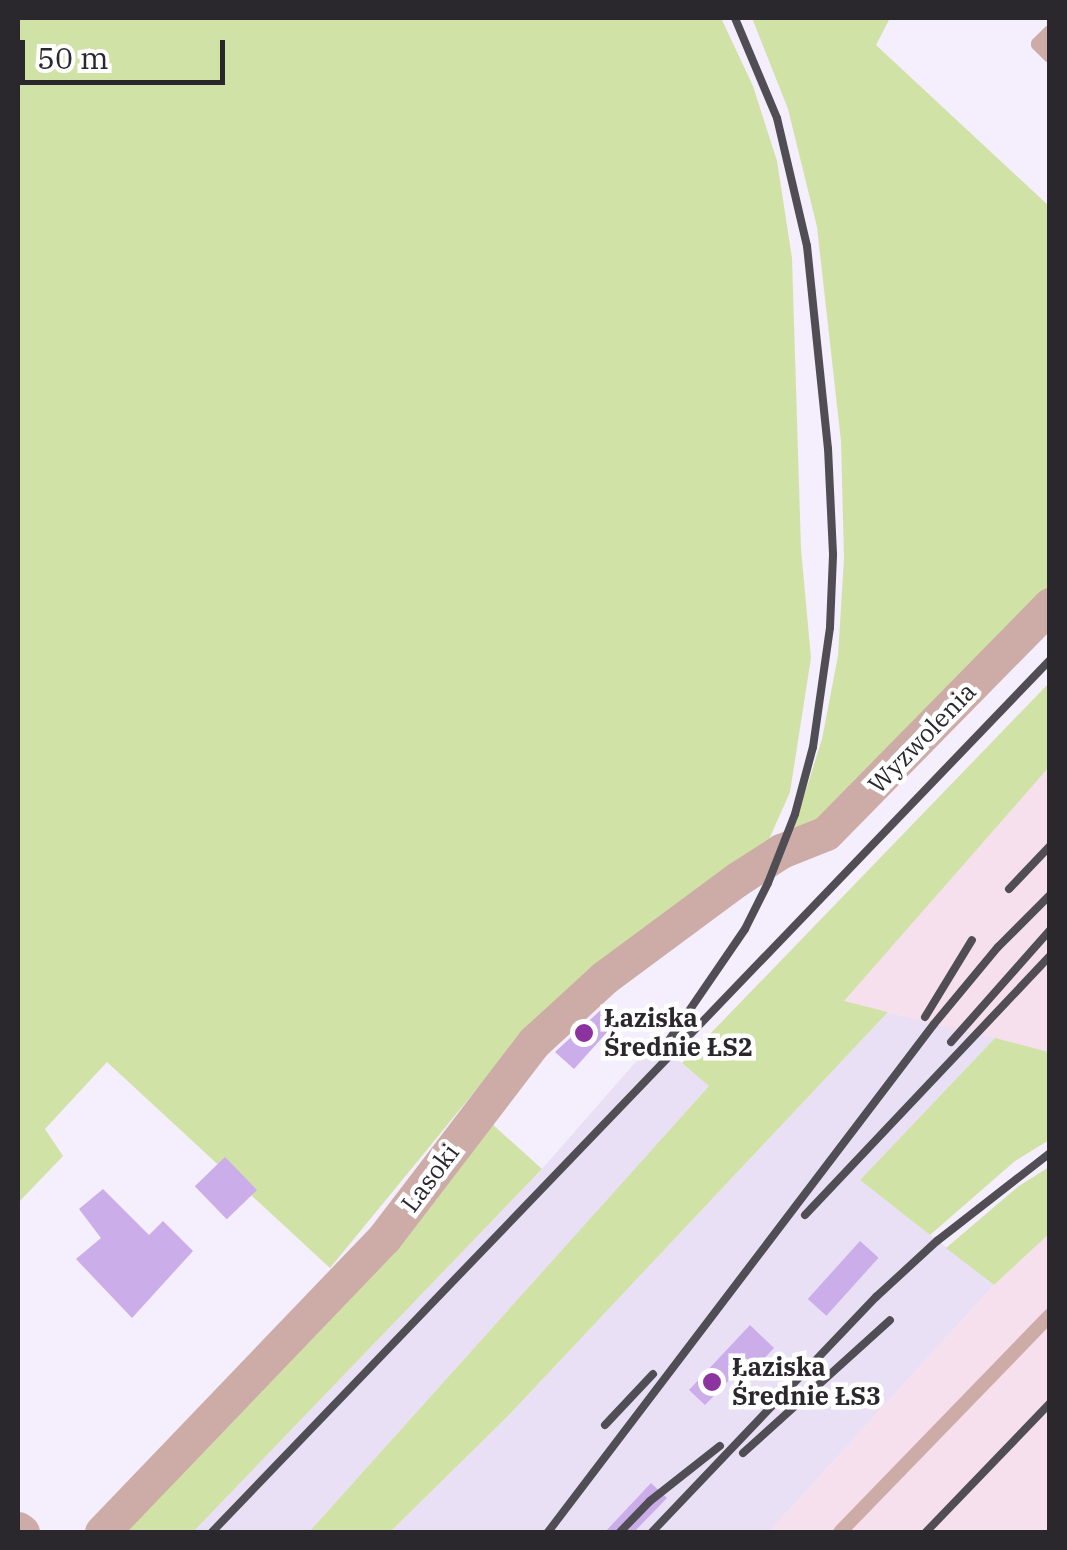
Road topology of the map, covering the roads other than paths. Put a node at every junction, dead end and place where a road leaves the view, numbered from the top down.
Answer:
1 (1050, 32) edge
2 (1050, 56) edge
3 (1050, 605) edge
4 (780, 851) joint
5 (1050, 1314) edge
6 (102, 1532) edge
7 (840, 1532) edge

1 - 2 lane
3 - 4 street, Wyzwolenia
4 - 6 street, Lasoki
5 - 7 lane

